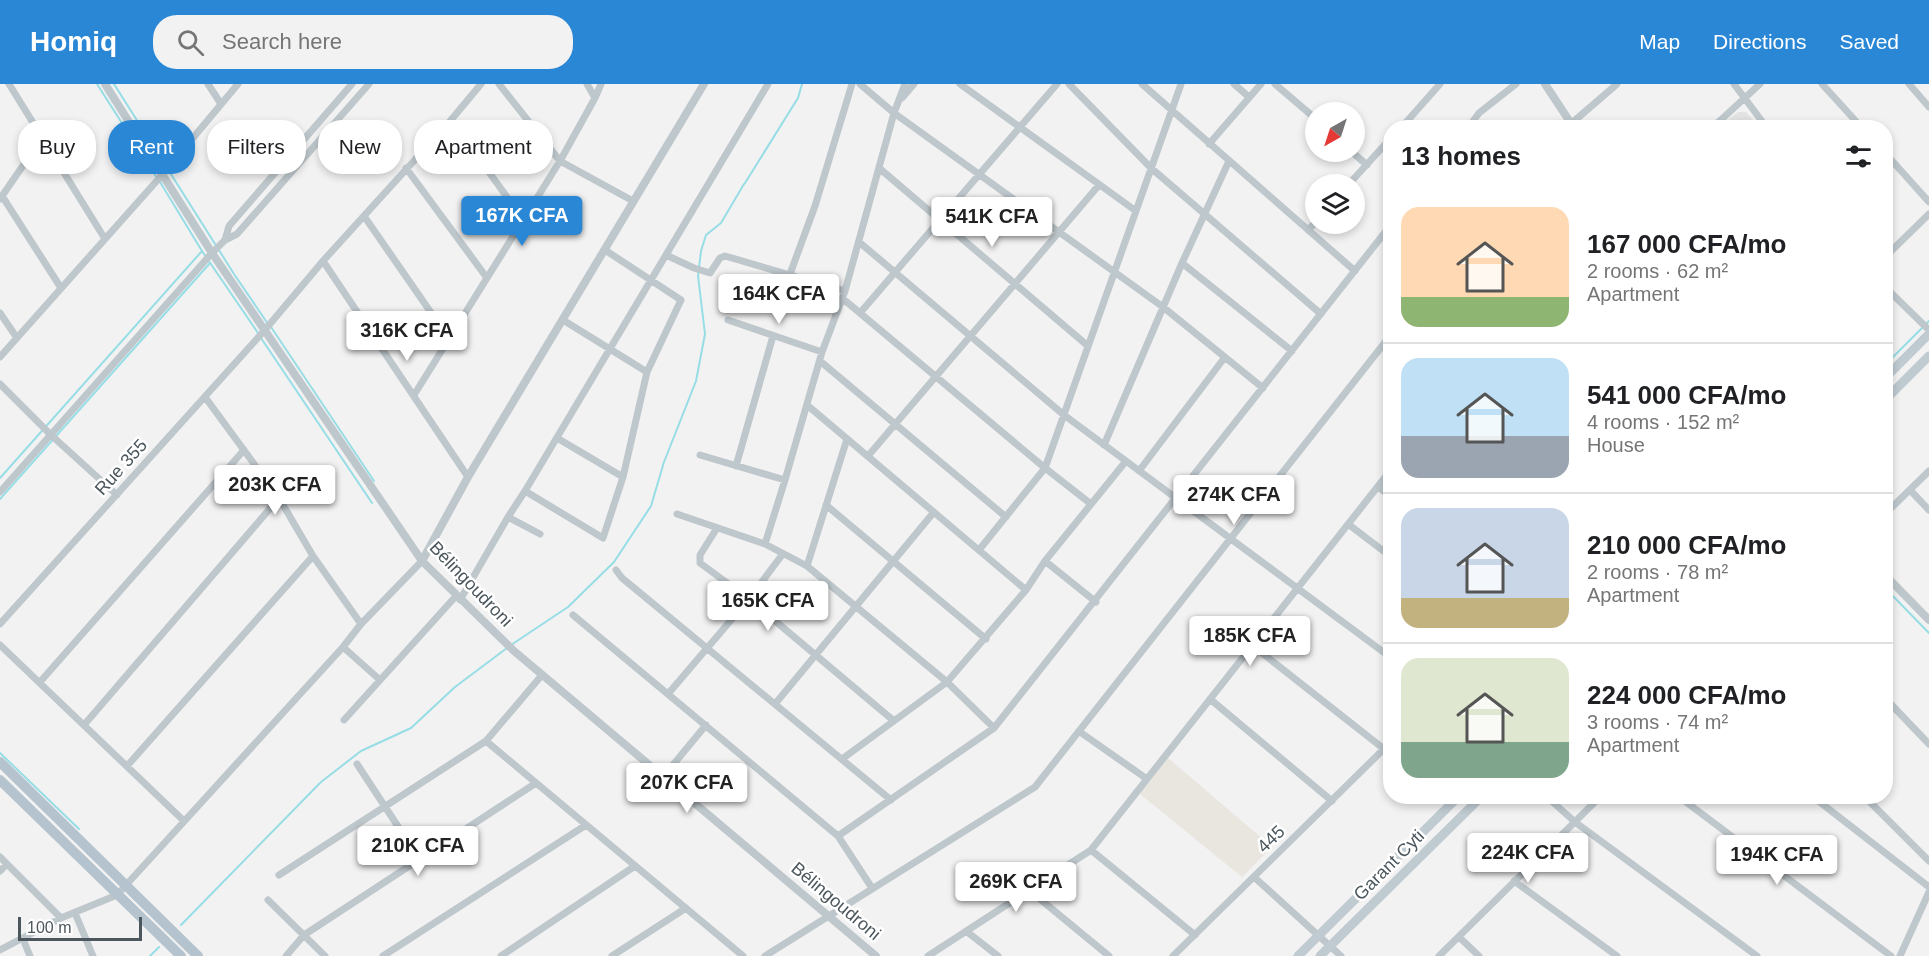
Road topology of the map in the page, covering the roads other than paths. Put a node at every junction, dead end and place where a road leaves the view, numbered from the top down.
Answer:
1 (9, 84) edge
2 (105, 84) edge
3 (208, 84) edge
4 (238, 84) edge
5 (352, 84) edge
6 (369, 84) edge
7 (481, 84) edge
8 (499, 84) edge
9 (587, 84) edge
10 (601, 84) edge
11 (705, 84) edge
12 (768, 84) edge
13 (852, 84) edge
14 (860, 84) edge
15 (905, 84) edge
16 (914, 84) edge
17 (960, 84) edge
18 (1057, 84) edge
19 (1069, 84) edge
20 (1142, 84) edge
21 (1181, 84) edge
22 (1234, 84) edge
23 (1261, 84) edge
24 (1275, 84) edge
25 (1440, 84) edge
26 (1516, 84) edge
27 (1545, 84) edge
28 (1617, 84) edge
29 (1734, 84) edge
30 (1760, 84) edge
31 (1822, 84) edge
32 (1909, 84) edge
33 (1249, 97) junction
34 (1745, 97) junction
35 (595, 98) junction
36 (899, 101) junction
37 (221, 104) junction
38 (1929, 107) edge
39 (1172, 110) junction
40 (1305, 110) edge
41 (894, 114) junction
42 (31, 120) edge
43 (451, 120) edge
44 (1408, 120) edge
45 (1474, 120) edge
46 (1566, 120) edge
47 (1577, 120) edge
48 (1721, 120) edge
49 (1761, 120) edge
50 (1855, 120) edge
51 (1019, 127) junction
52 (1209, 144) junction
53 (1383, 147) edge
54 (414, 159) edge
55 (560, 161) junction
56 (1229, 161) junction
57 (1364, 162) edge
58 (1893, 162) edge
59 (1367, 165) junction
60 (406, 168) junction
61 (879, 168) junction
62 (1151, 168) junction
63 (18, 173) edge
64 (64, 174) edge
65 (490, 174) edge
66 (979, 174) junction
67 (1358, 174) edge
68 (162, 175) junction
69 (1099, 185) junction
70 (1, 198) edge
71 (633, 201) junction
72 (1929, 202) edge
73 (1136, 212) junction
74 (1929, 214) edge
75 (1205, 215) junction
76 (364, 216) junction
77 (523, 219) junction
78 (940, 220) junction
79 (1305, 227) edge
80 (1059, 232) junction
81 (1313, 234) edge
82 (1383, 235) edge
83 (105, 239) junction
84 (225, 240) junction
85 (859, 242) junction
86 (1893, 249) edge
87 (605, 250) junction
88 (212, 253) junction
89 (666, 255) junction
90 (323, 261) junction
91 (1182, 263) junction
92 (1355, 271) junction
93 (895, 272) junction
94 (1115, 273) junction
95 (790, 274) junction
96 (487, 278) junction
97 (650, 280) junction
98 (1015, 284) junction
99 (61, 288) junction
100 (844, 294) junction
101 (1893, 295) edge
102 (1163, 307) junction
103 (0, 313) edge
104 (860, 313) junction
105 (1321, 314) junction
106 (564, 320) junction
107 (728, 320) dead end
108 (264, 331) junction
109 (1929, 332) edge
110 (773, 336) junction
111 (970, 336) junction
112 (17, 338) junction
113 (450, 340) junction
114 (1383, 345) edge
115 (1088, 346) junction
116 (610, 349) junction
117 (1292, 351) junction
118 (822, 352) junction
119 (1929, 356) edge
120 (0, 357) edge
121 (1225, 357) junction
122 (820, 362) junction
123 (1893, 370) edge
124 (647, 372) junction
125 (936, 376) junction
126 (0, 384) edge
127 (1263, 388) junction
128 (1893, 392) edge
129 (414, 395) junction
130 (205, 397) junction
131 (807, 405) junction
132 (1064, 415) junction
133 (895, 424) junction
134 (51, 435) junction
135 (557, 438) junction
136 (847, 439) junction
137 (1104, 445) junction
138 (244, 450) junction
139 (700, 455) dead end
140 (868, 456) junction
141 (1126, 461) junction
142 (736, 466) junction
143 (1045, 468) junction
144 (1139, 471) junction
145 (1929, 471) edge
146 (468, 477) junction
147 (623, 477) junction
148 (786, 480) junction
149 (1383, 480) edge
150 (1378, 487) junction
151 (1910, 490) junction
152 (525, 491) junction
153 (1383, 491) edge
154 (0, 492) edge
155 (117, 495) junction
156 (279, 498) junction
157 (1176, 499) junction
158 (1091, 504) junction
159 (826, 505) junction
160 (1893, 506) edge
161 (1929, 510) edge
162 (934, 512) junction
163 (677, 514) dead end
164 (508, 517) junction
165 (1006, 517) junction
166 (1348, 524) junction
167 (717, 528) junction
168 (540, 534) dead end
169 (1231, 539) junction
170 (765, 544) junction
171 (979, 550) junction
172 (1383, 551) edge
173 (782, 555) junction
174 (313, 556) junction
175 (422, 561) junction
176 (894, 561) junction
177 (1046, 561) junction
178 (807, 566) junction
179 (616, 570) dead end
180 (1893, 583) edge
181 (1297, 588) junction
182 (1026, 590) junction
183 (458, 598) junction
184 (749, 599) junction
185 (1096, 602) junction
186 (856, 607) junction
187 (573, 615) dead end
188 (1929, 620) edge
189 (0, 624) edge
190 (361, 624) junction
191 (987, 639) junction
192 (0, 645) edge
193 (1252, 645) junction
194 (344, 647) junction
195 (708, 648) junction
196 (1383, 652) edge
197 (815, 656) junction
198 (542, 675) junction
199 (380, 680) junction
200 (40, 682) junction
201 (947, 682) junction
202 (668, 694) junction
203 (1210, 699) junction
204 (776, 704) junction
205 (1893, 706) edge
206 (344, 720) dead end
207 (894, 721) junction
208 (84, 725) junction
209 (706, 725) junction
210 (994, 728) junction
211 (1080, 732) junction
212 (486, 741) junction
213 (1929, 744) edge
214 (1383, 748) edge
215 (1383, 750) edge
216 (842, 759) junction
217 (0, 762) edge
218 (357, 764) dead end
219 (127, 766) junction
220 (663, 777) junction
221 (1146, 779) junction
222 (0, 780) edge
223 (536, 783) junction
224 (891, 800) junction
225 (1332, 801) junction
226 (1451, 804) edge
227 (1474, 804) edge
228 (1555, 804) edge
229 (1593, 804) edge
230 (1689, 804) edge
231 (1822, 804) edge
232 (1872, 804) edge
233 (385, 806) junction
234 (184, 821) junction
235 (1575, 822) junction
236 (586, 825) junction
237 (838, 836) junction
238 (1091, 850) junction
239 (0, 857) edge
240 (420, 860) junction
241 (1929, 861) edge
242 (7, 864) junction
243 (636, 866) junction
244 (0, 871) edge
245 (279, 875) dead end
246 (1254, 877) junction
247 (1514, 880) junction
248 (126, 885) junction
249 (872, 888) junction
250 (1029, 890) junction
251 (1929, 890) edge
252 (117, 895) junction
253 (268, 900) dead end
254 (686, 908) junction
255 (75, 913) junction
256 (828, 916) junction
257 (61, 918) junction
258 (966, 931) junction
259 (1319, 934) junction
260 (304, 935) junction
261 (1195, 935) junction
262 (1459, 937) junction
263 (23, 939) junction
264 (1330, 946) junction
265 (0, 950) edge
266 (30, 956) edge
267 (93, 956) edge
268 (181, 956) edge
269 (198, 956) edge
270 (286, 956) edge
271 (325, 956) edge
272 (383, 956) edge
273 (501, 956) edge
274 (612, 956) edge
275 (743, 956) edge
276 (765, 956) edge
277 (876, 956) edge
278 (928, 956) edge
279 (998, 956) edge
280 (1109, 956) edge
281 (1173, 956) edge
282 (1298, 956) edge
283 (1320, 956) edge
284 (1341, 956) edge
285 (1439, 956) edge
286 (1479, 956) edge
287 (1617, 956) edge
288 (1757, 956) edge
289 (1891, 956) edge
290 (1900, 956) edge

1 - 42 street
2 - 68 street, Bélingoudroni
3 - 37 street
4 - 37 street
5 - 84 street
6 - 84 street
7 - 43 street, Rue 355
8 - 55 street
9 - 35 street
10 - 35 street
11 - 71 street
12 - 89 street
13 - 95 street
14 - 41 street
15 - 36 street
16 - 36 street
17 - 51 street
18 - 51 street
19 - 62 street
20 - 39 street
21 - 39 street
22 - 33 street
23 - 33 street
24 - 40 street
25 - 44 street
26 - 45 street
27 - 46 street
28 - 47 street
29 - 34 street
30 - 34 street
31 - 50 street
32 - 38 street
33 - 52 street
34 - 48 street
34 - 49 street
35 - 55 street
36 - 41 street
37 - 68 street
39 - 52 street
39 - 62 street
41 - 61 street
41 - 66 street
51 - 66 street
51 - 69 street
52 - 56 street
53 - 59 street
54 - 60 street, Rue 355
55 - 71 street
55 - 77 street
56 - 75 street
56 - 79 street
57 - 59 street
58 - 72 street
59 - 67 street
60 - 76 street, Rue 355
60 - 96 street
61 - 78 street
61 - 85 street
62 - 73 street
62 - 75 street
63 - 70 street
64 - 83 street
65 - 77 street
66 - 78 street
66 - 80 street
68 - 83 street
68 - 88 street, Bélingoudroni
69 - 73 street
69 - 80 street
70 - 99 street
71 - 87 street
73 - 94 street
74 - 86 street
75 - 91 street
75 - 105 street
76 - 90 street, Rue 355
76 - 113 street
77 - 96 street
78 - 93 street
78 - 98 street
80 - 94 street
80 - 98 street
81 - 92 street
82 - 92 street
83 - 99 street
84 - 88 street
85 - 93 street
85 - 100 street
87 - 97 street
87 - 106 street
88 - 108 street, Bélingoudroni
88 - 134 street
89 - 95 street
89 - 97 street
90 - 108 street, Rue 355
90 - 129 street
91 - 102 street
91 - 117 street
92 - 105 street
93 - 104 street
93 - 111 street
94 - 102 street
94 - 115 street
95 - 100 street
96 - 113 street
97 - 116 street
97 - 124 street
98 - 111 street
98 - 115 street
99 - 112 street
100 - 104 street
100 - 118 street
101 - 109 street
102 - 121 street
102 - 137 street
103 - 112 street
104 - 125 street
105 - 117 street
106 - 116 street
106 - 146 street
107 - 110 street
108 - 130 street, Rue 355
108 - 175 street, Bélingoudroni
109 - 123 main road
110 - 118 street
110 - 142 street
111 - 125 street
111 - 132 street
112 - 120 street
113 - 129 street
114 - 169 street
115 - 132 street
116 - 124 street
116 - 135 street
117 - 127 street
118 - 122 street
119 - 128 main road
121 - 127 street
121 - 144 street
122 - 131 street
122 - 133 street
124 - 147 street
125 - 133 street
125 - 143 street
126 - 134 street
127 - 157 street
129 - 146 street
130 - 138 street
130 - 155 street, Rue 355
131 - 136 street
131 - 148 street
132 - 137 street
132 - 143 street
133 - 140 street
133 - 165 street
134 - 154 street
134 - 155 street
135 - 147 street
135 - 152 street
136 - 140 street
136 - 159 street
137 - 141 street
138 - 156 street
138 - 200 street
139 - 142 street
140 - 162 street
141 - 144 street
141 - 158 street
142 - 148 street
143 - 158 street
143 - 165 street
144 - 157 street
145 - 151 street
146 - 175 street
147 - 152 street
148 - 170 street
149 - 150 street
150 - 153 street
150 - 166 street
151 - 160 street
151 - 161 street
152 - 164 street
155 - 189 street, Rue 355
156 - 174 street
156 - 208 street
157 - 169 street
157 - 185 street
158 - 177 street
159 - 176 street
159 - 178 street
162 - 171 street
162 - 176 street
163 - 167 street
164 - 168 street
164 - 183 street
165 - 171 street
166 - 172 street
166 - 181 street
167 - 170 street
167 - 184 street
169 - 181 street
169 - 211 street
170 - 173 street
171 - 182 street
173 - 178 street
173 - 184 street
174 - 190 street
174 - 219 street
175 - 183 street, Bélingoudroni
175 - 190 street
176 - 186 street
176 - 191 street
177 - 182 street
177 - 185 street
178 - 186 street
179 - 195 street
180 - 188 street
181 - 193 street
181 - 196 street
182 - 191 street
183 - 198 street, Bélingoudroni
183 - 199 street
184 - 195 street
184 - 197 street
185 - 210 street
186 - 197 street
186 - 201 street
187 - 202 street
190 - 194 street
191 - 201 street
192 - 200 street
193 - 203 street
193 - 214 street
194 - 199 street
194 - 234 street
195 - 202 street
195 - 204 street
197 - 204 street
197 - 207 street
198 - 212 street
198 - 220 street, Bélingoudroni
199 - 206 street
200 - 208 street
201 - 207 street
201 - 210 street
202 - 209 street
203 - 221 street
203 - 225 street
204 - 216 street
205 - 213 street
207 - 216 street
208 - 219 street
209 - 220 street
209 - 237 street
210 - 224 street
211 - 221 street
211 - 249 street
212 - 223 street
212 - 233 street
215 - 225 street, 445
216 - 224 street
217 - 248 main road
218 - 233 street
219 - 234 street
220 - 256 street, Bélingoudroni
221 - 238 street
222 - 252 main road
223 - 236 street
223 - 240 street
224 - 237 street
225 - 246 street, 445
226 - 259 main road, Garant Cyti
227 - 264 main road, Garant Cyti
228 - 235 street
229 - 235 street
230 - 289 street
231 - 251 street
232 - 241 street
233 - 240 street
233 - 245 street
234 - 248 street
235 - 247 street
235 - 288 street
236 - 243 street
236 - 272 street
237 - 249 street
238 - 250 street
238 - 261 street
239 - 242 street
240 - 260 street
242 - 244 street
242 - 257 street
243 - 254 street
243 - 273 street
246 - 259 street
246 - 261 street, 445
247 - 262 street
247 - 287 street
248 - 252 street
248 - 269 main road
249 - 256 street
250 - 258 street
250 - 280 street
251 - 290 street
252 - 255 street
252 - 268 main road
253 - 260 street
254 - 274 street
254 - 275 street
255 - 257 street
255 - 267 street
256 - 276 street
256 - 277 street, Bélingoudroni
257 - 263 street
258 - 278 street
258 - 279 street
259 - 264 street
259 - 282 main road, Garant Cyti
260 - 270 street
260 - 271 street
261 - 281 street, 445
262 - 285 street
262 - 286 street
263 - 265 street
263 - 266 street
264 - 283 main road, Garant Cyti
264 - 284 street

